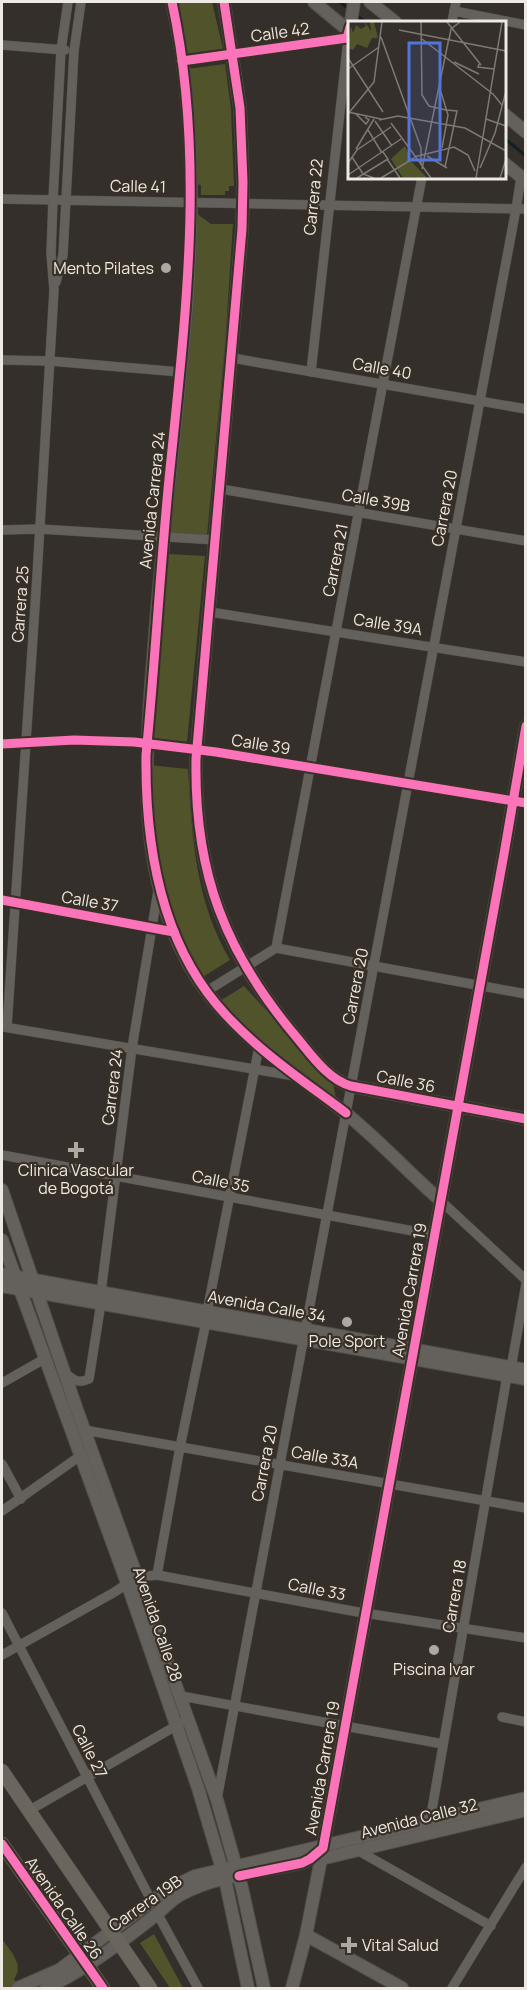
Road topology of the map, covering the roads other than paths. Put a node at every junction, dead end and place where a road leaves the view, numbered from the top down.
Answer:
1 (68, 2) edge
2 (81, 2) edge
3 (172, 2) edge
4 (224, 2) edge
5 (314, 2) edge
6 (370, 2) edge
7 (455, 6) edge
8 (349, 21) edge
9 (394, 21) edge
10 (452, 21) edge
11 (348, 23) edge
12 (525, 25) edge
13 (2, 45) edge
14 (348, 47) edge
15 (61, 50) junction
16 (74, 51) junction
17 (233, 54) junction
18 (182, 61) junction
19 (506, 116) edge
20 (525, 132) edge
21 (506, 165) edge
22 (422, 178) edge
23 (523, 179) edge
24 (2, 200) edge
25 (53, 200) junction
26 (66, 200) junction
27 (191, 202) junction
28 (243, 203) junction
29 (329, 204) junction
30 (416, 206) junction
31 (521, 209) edge
32 (54, 290) junction
33 (232, 358) junction
34 (2, 360) edge
35 (50, 361) junction
36 (180, 372) junction
37 (311, 372) junction
38 (384, 384) junction
39 (479, 401) junction
40 (525, 409) edge
41 (221, 489) junction
42 (359, 513) junction
43 (40, 529) junction
44 (456, 529) junction
45 (2, 530) edge
46 (163, 536) junction
47 (216, 540) junction
48 (525, 541) edge
49 (210, 612) junction
50 (337, 631) junction
51 (433, 646) junction
52 (525, 662) edge
53 (525, 726) edge
54 (25, 742) junction
55 (2, 744) edge
56 (147, 744) junction
57 (196, 750) junction
58 (311, 768) junction
59 (407, 784) junction
60 (521, 801) edge
61 (159, 886) junction
62 (2, 900) edge
63 (16, 903) junction
64 (152, 928) junction
65 (174, 932) junction
66 (276, 948) junction
67 (374, 967) junction
68 (245, 968) junction
69 (480, 987) junction
70 (207, 992) junction
71 (525, 994) edge
72 (4, 1027) edge
73 (259, 1047) junction
74 (132, 1048) junction
75 (255, 1069) junction
76 (297, 1076) junction
77 (351, 1086) junction
78 (458, 1106) junction
79 (346, 1113) junction
80 (525, 1119) edge
81 (2, 1155) edge
82 (116, 1177) junction
83 (2, 1190) edge
84 (229, 1198) junction
85 (441, 1201) junction
86 (326, 1216) junction
87 (435, 1235) junction
88 (2, 1240) edge
89 (2, 1274) edge
90 (525, 1282) edge
91 (17, 1283) junction
92 (2, 1286) edge
93 (33, 1286) junction
94 (101, 1298) junction
95 (207, 1317) junction
96 (304, 1335) junction
97 (413, 1354) junction
98 (46, 1358) junction
99 (525, 1370) edge
100 (64, 1372) junction
101 (509, 1372) junction
102 (525, 1379) edge
103 (2, 1383) edge
104 (84, 1430) junction
105 (180, 1447) junction
106 (80, 1456) junction
107 (2, 1464) edge
108 (279, 1465) junction
109 (389, 1484) junction
110 (21, 1498) junction
111 (486, 1501) junction
112 (525, 1508) edge
113 (2, 1511) edge
114 (157, 1575) junction
115 (138, 1577) junction
116 (127, 1583) junction
117 (255, 1593) junction
118 (2, 1613) edge
119 (366, 1613) junction
120 (464, 1628) junction
121 (525, 1638) edge
122 (19, 1645) junction
123 (2, 1655) edge
124 (181, 1696) junction
125 (235, 1706) junction
126 (502, 1717) dead end
127 (188, 1720) junction
128 (525, 1722) edge
129 (176, 1726) junction
130 (345, 1726) junction
131 (443, 1744) junction
132 (2, 1770) edge
133 (87, 1779) junction
134 (525, 1798) edge
135 (217, 1800) junction
136 (30, 1810) junction
137 (525, 1810) edge
138 (430, 1821) junction
139 (2, 1845) edge
140 (378, 1845) junction
141 (357, 1850) junction
142 (322, 1853) junction
143 (384, 1867) junction
144 (525, 1867) edge
145 (238, 1871) junction
146 (223, 1874) junction
147 (155, 1908) junction
148 (491, 1926) junction
149 (306, 1935) junction
150 (115, 1937) junction
151 (83, 1960) junction
152 (18, 1989) edge
153 (46, 1989) edge
154 (103, 1989) edge
155 (150, 1989) edge
156 (198, 1989) edge
157 (248, 1989) edge
158 (264, 1989) edge
159 (292, 1989) edge
160 (402, 1989) edge
161 (452, 1989) edge

1 - 15 street, Carrera 25
2 - 16 street, Carrera 25
3 - 18 main road, Avenida Carrera 24
4 - 17 main road
5 - 8 main road
6 - 9 main road
7 - 10 street
7 - 12 street
11 - 17 street, Calle 42
13 - 15 street
14 - 29 street, Carrera 22
15 - 16 street
15 - 25 street, Carrera 25
16 - 26 street, Carrera 25
17 - 18 street, Calle 42
17 - 28 main road
18 - 27 main road, Avenida Carrera 24
19 - 20 main road
21 - 23 main road
22 - 30 street, Carrera 21
23 - 31 street, Carrera 20
24 - 25 street, Calle 41
25 - 26 street, Calle 41
25 - 32 street, Carrera 25
26 - 27 street, Calle 41
26 - 32 street, Carrera 25
27 - 28 street, Calle 41
27 - 36 main road, Avenida Carrera 24
28 - 29 street, Calle 41
28 - 33 main road
29 - 30 street, Calle 41
29 - 37 street, Carrera 22
30 - 31 street, Calle 41
30 - 38 street, Carrera 21
31 - 39 street, Carrera 20
32 - 35 street, Carrera 25
33 - 37 street, Calle 40
33 - 41 main road
34 - 35 street
35 - 36 street
35 - 43 street, Carrera 25
36 - 46 main road, Avenida Carrera 24
37 - 38 street, Calle 40
38 - 39 street, Calle 40
38 - 42 street, Carrera 21
39 - 40 street, Calle 40
39 - 44 street, Carrera 20
41 - 42 street, Calle 39B
41 - 47 main road
42 - 44 street, Calle 39B
42 - 50 street, Carrera 21
43 - 45 street
43 - 46 street
43 - 54 street, Carrera 25
44 - 48 street, Calle 39B
44 - 51 street, Carrera 20
46 - 47 street
46 - 56 main road, Avenida Carrera 24
47 - 49 main road
49 - 50 street, Calle 39A
49 - 57 main road
50 - 51 street, Calle 39A
50 - 58 street, Carrera 21
51 - 52 street, Calle 39A
51 - 59 street, Carrera 20
53 - 60 main road, Avenida Carrera 19
54 - 55 street, Calle 39
54 - 56 street, Calle 39
54 - 63 street, Carrera 25
56 - 57 street, Calle 39
56 - 61 main road, Avenida Carrera 24
57 - 58 street, Calle 39
57 - 68 main road
58 - 59 street, Calle 39
58 - 66 street, Carrera 21
59 - 60 street, Calle 39
59 - 67 street, Carrera 20
60 - 69 main road, Avenida Carrera 19
61 - 64 street, Carrera 24
61 - 65 main road, Avenida Carrera 24
62 - 63 street, Calle 37
63 - 64 street, Calle 37
63 - 72 street, Carrera 25
64 - 65 street, Calle 37
64 - 74 street, Carrera 24
65 - 70 main road, Avenida Carrera 24
66 - 67 street
66 - 68 street
67 - 69 street
67 - 77 street, Carrera 20
68 - 70 street
68 - 77 main road
69 - 71 street
69 - 78 main road, Avenida Carrera 19
70 - 73 main road, Avenida Carrera 24
72 - 74 street
73 - 75 street
73 - 76 main road, Avenida Carrera 24
74 - 75 street
74 - 82 street, Carrera 24
75 - 76 street
75 - 84 street
76 - 79 main road, Avenida Carrera 24
77 - 78 main road, Calle 36
77 - 79 street, Carrera 20
78 - 80 main road, Calle 36
78 - 85 main road, Avenida Carrera 19
79 - 85 main road, Avenida Carrera 24
79 - 86 street, Carrera 20
81 - 82 street, Calle 35
82 - 84 street, Calle 35
82 - 94 street, Carrera 24
83 - 93 main road, Avenida Calle 28
84 - 86 street, Calle 35
84 - 95 street
85 - 87 main road, Avenida Carrera 19
85 - 90 street
86 - 87 street, Calle 35
86 - 96 street, Carrera 20
87 - 97 main road, Avenida Carrera 19
88 - 91 main road, Avenida Calle 28
89 - 91 main road, Avenida Calle 34
90 - 101 street, Carrera 18
91 - 92 main road, Avenida Calle 34
91 - 93 main road, Avenida Calle 34
91 - 98 main road, Avenida Calle 28
93 - 94 main road, Avenida Calle 34
93 - 100 main road, Avenida Calle 28
94 - 95 main road, Avenida Calle 34
94 - 100 street, Carrera 24
95 - 96 main road, Avenida Calle 34
95 - 105 street
96 - 97 main road, Avenida Calle 34
96 - 108 street, Carrera 20
97 - 101 main road, Avenida Calle 34
97 - 109 main road, Avenida Carrera 19
98 - 103 street
98 - 106 main road, Avenida Calle 28
99 - 101 main road, Avenida Calle 34
100 - 104 main road, Avenida Calle 28
101 - 102 main road, Avenida Calle 34
101 - 111 street, Carrera 18
104 - 105 street, Calle 33A
104 - 115 main road, Avenida Calle 28
105 - 108 street, Calle 33A
105 - 114 street
106 - 110 street
106 - 116 main road, Avenida Calle 28
107 - 110 street
108 - 109 street, Calle 33A
108 - 117 street, Carrera 20
109 - 111 street, Calle 33A
109 - 119 main road, Avenida Carrera 19
110 - 113 street
111 - 112 street, Calle 33A
111 - 120 street, Carrera 18
114 - 115 street, Calle 33
114 - 117 street, Calle 33
115 - 116 street
115 - 124 main road, Avenida Calle 28
116 - 122 street
116 - 129 main road, Avenida Calle 28
117 - 119 street, Calle 33
117 - 125 street, Carrera 20
118 - 122 street, Calle 27
119 - 120 street, Calle 33
119 - 130 main road, Avenida Carrera 19
120 - 121 street, Calle 33
120 - 131 street, Carrera 18
122 - 123 street
122 - 133 street, Calle 27
124 - 125 street
124 - 127 main road, Avenida Calle 28
125 - 130 street
125 - 135 street, Carrera 20
126 - 128 street
127 - 129 street
127 - 135 main road, Avenida Calle 28
129 - 133 street
129 - 146 main road, Avenida Calle 28
130 - 131 street
130 - 142 main road, Avenida Carrera 19
131 - 138 street, Carrera 18
132 - 136 main road, Avenida Calle 26
133 - 136 street
133 - 147 street, Calle 27
134 - 138 main road, Avenida Calle 32
135 - 145 main road, Avenida Calle 28
136 - 150 main road, Avenida Calle 26
137 - 140 main road, Avenida Calle 32
138 - 142 main road, Avenida Calle 32
139 - 151 main road, Avenida Calle 26
140 - 141 main road, Avenida Calle 32
140 - 143 street
141 - 142 main road, Avenida Calle 32
141 - 143 street
142 - 145 main road, Avenida Calle 32
142 - 149 main road, Avenida Carrera 19
143 - 148 street
144 - 148 street
145 - 146 main road, Carrera 19B
145 - 158 main road, Avenida Calle 28
146 - 147 main road, Carrera 19B
146 - 157 main road, Avenida Calle 28
147 - 150 main road, Carrera 19B
147 - 156 street, Calle 27
148 - 161 street
149 - 159 main road, Avenida Carrera 19
149 - 160 main road
150 - 151 main road, Carrera 19B
150 - 155 main road, Avenida Calle 26
151 - 152 main road, Carrera 19B
151 - 153 main road, Carrera 19B
151 - 154 main road, Avenida Calle 26

